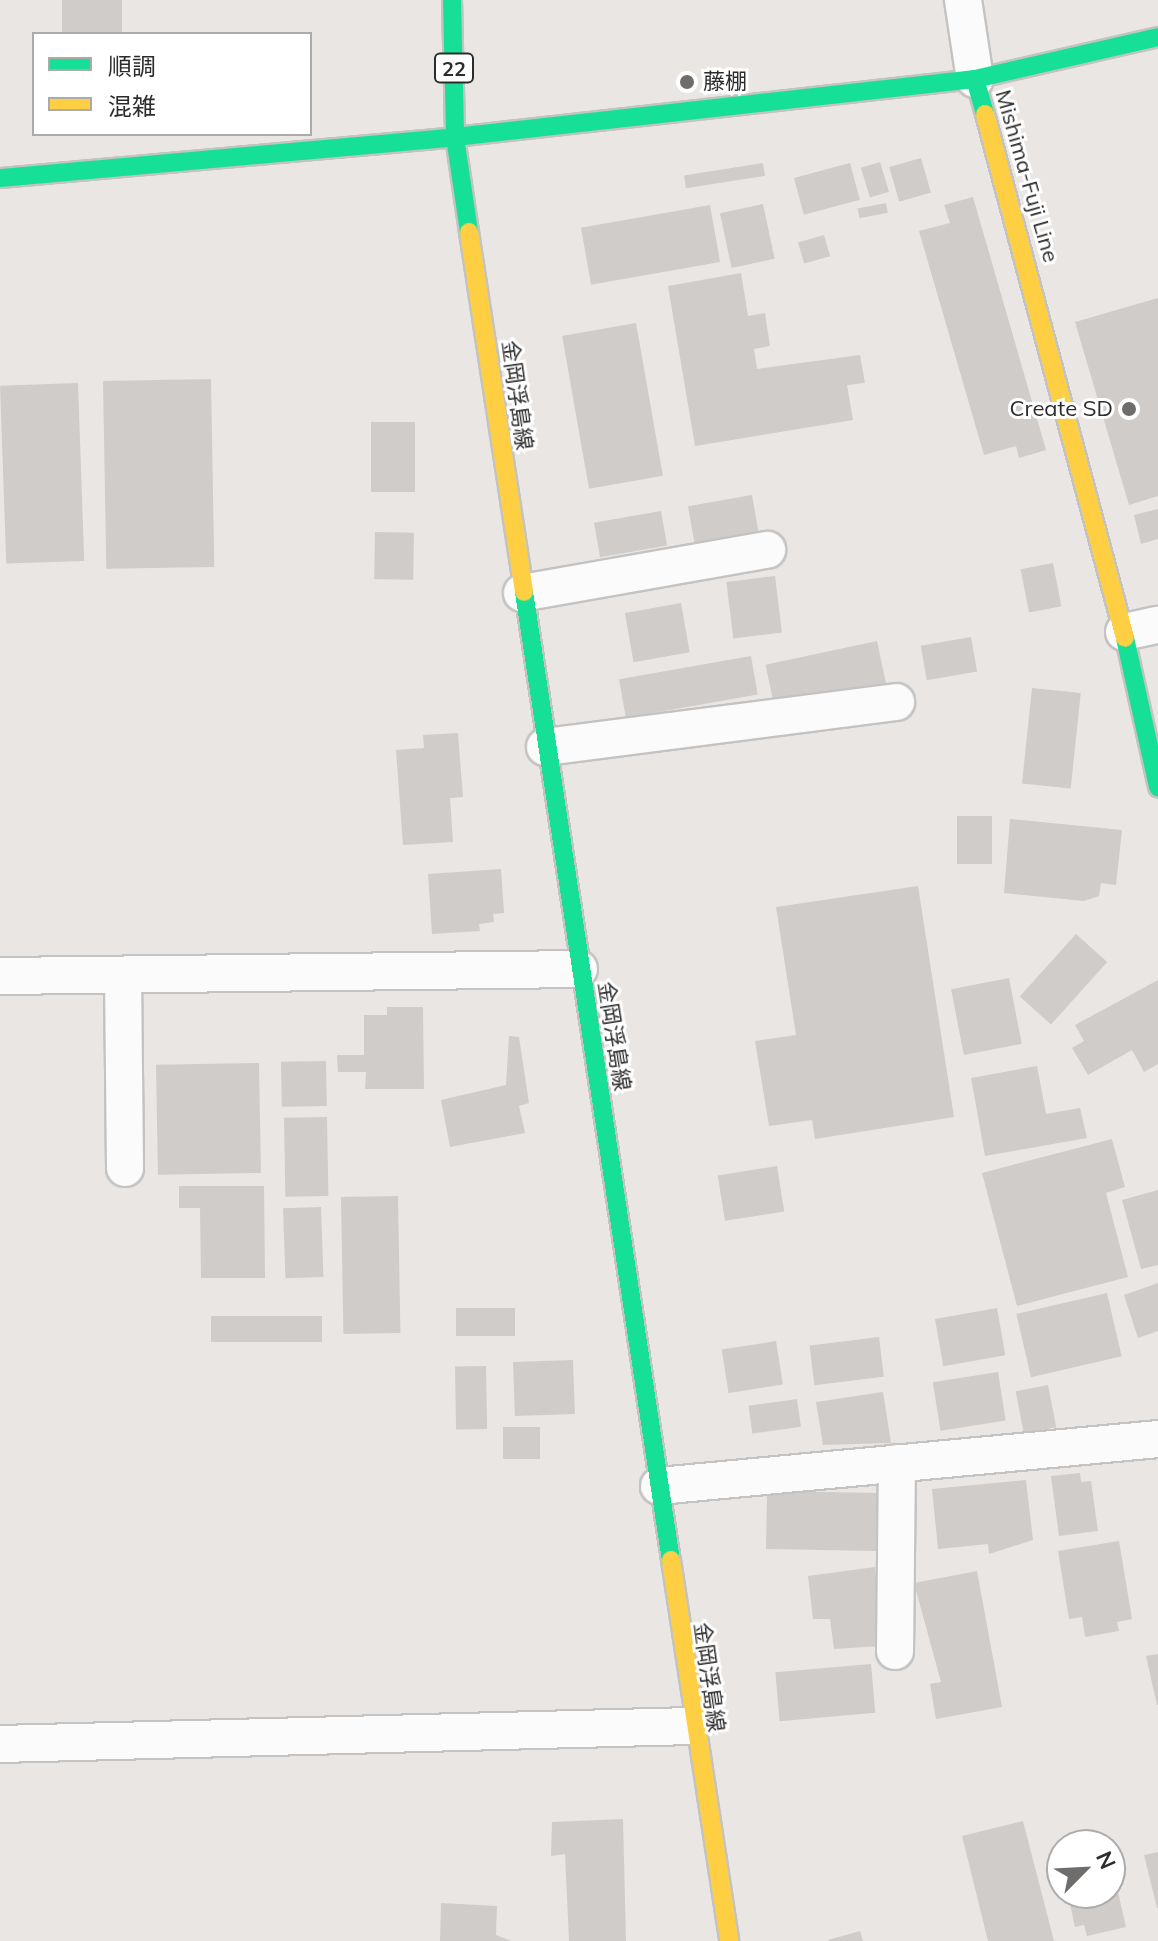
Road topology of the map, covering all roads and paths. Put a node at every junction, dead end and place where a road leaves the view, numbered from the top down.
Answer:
1 (452, 0) edge
2 (963, 0) edge
3 (1158, 37) edge
4 (975, 79) junction
5 (455, 137) junction
6 (0, 178) edge
7 (767, 550) dead end
8 (522, 593) junction
9 (1141, 629) edge
10 (896, 702) dead end
11 (545, 747) junction
12 (1158, 787) edge
13 (579, 969) junction
14 (123, 975) junction
15 (0, 976) edge
16 (125, 1168) dead end
17 (1158, 1439) edge
18 (897, 1463) junction
19 (659, 1486) junction
20 (895, 1651) dead end
21 (691, 1726) junction
22 (0, 1744) edge
23 (729, 1941) edge

1 - 5 main road, 22
2 - 4 street
3 - 4 main road
4 - 5 main road, Mishima-Fuji Line
4 - 9 main road, Mishima-Fuji Line
5 - 6 main road, Mishima-Fuji Line
5 - 8 main road, 金岡浮島線
7 - 8 street
8 - 11 main road, 金岡浮島線
9 - 12 main road, Mishima-Fuji Line
10 - 11 street
11 - 13 main road, 金岡浮島線
13 - 14 street
13 - 19 main road, 金岡浮島線
14 - 15 street
14 - 16 street
17 - 18 street
18 - 19 street
18 - 20 street
19 - 21 main road, 金岡浮島線
21 - 22 street
21 - 23 main road, 金岡浮島線

